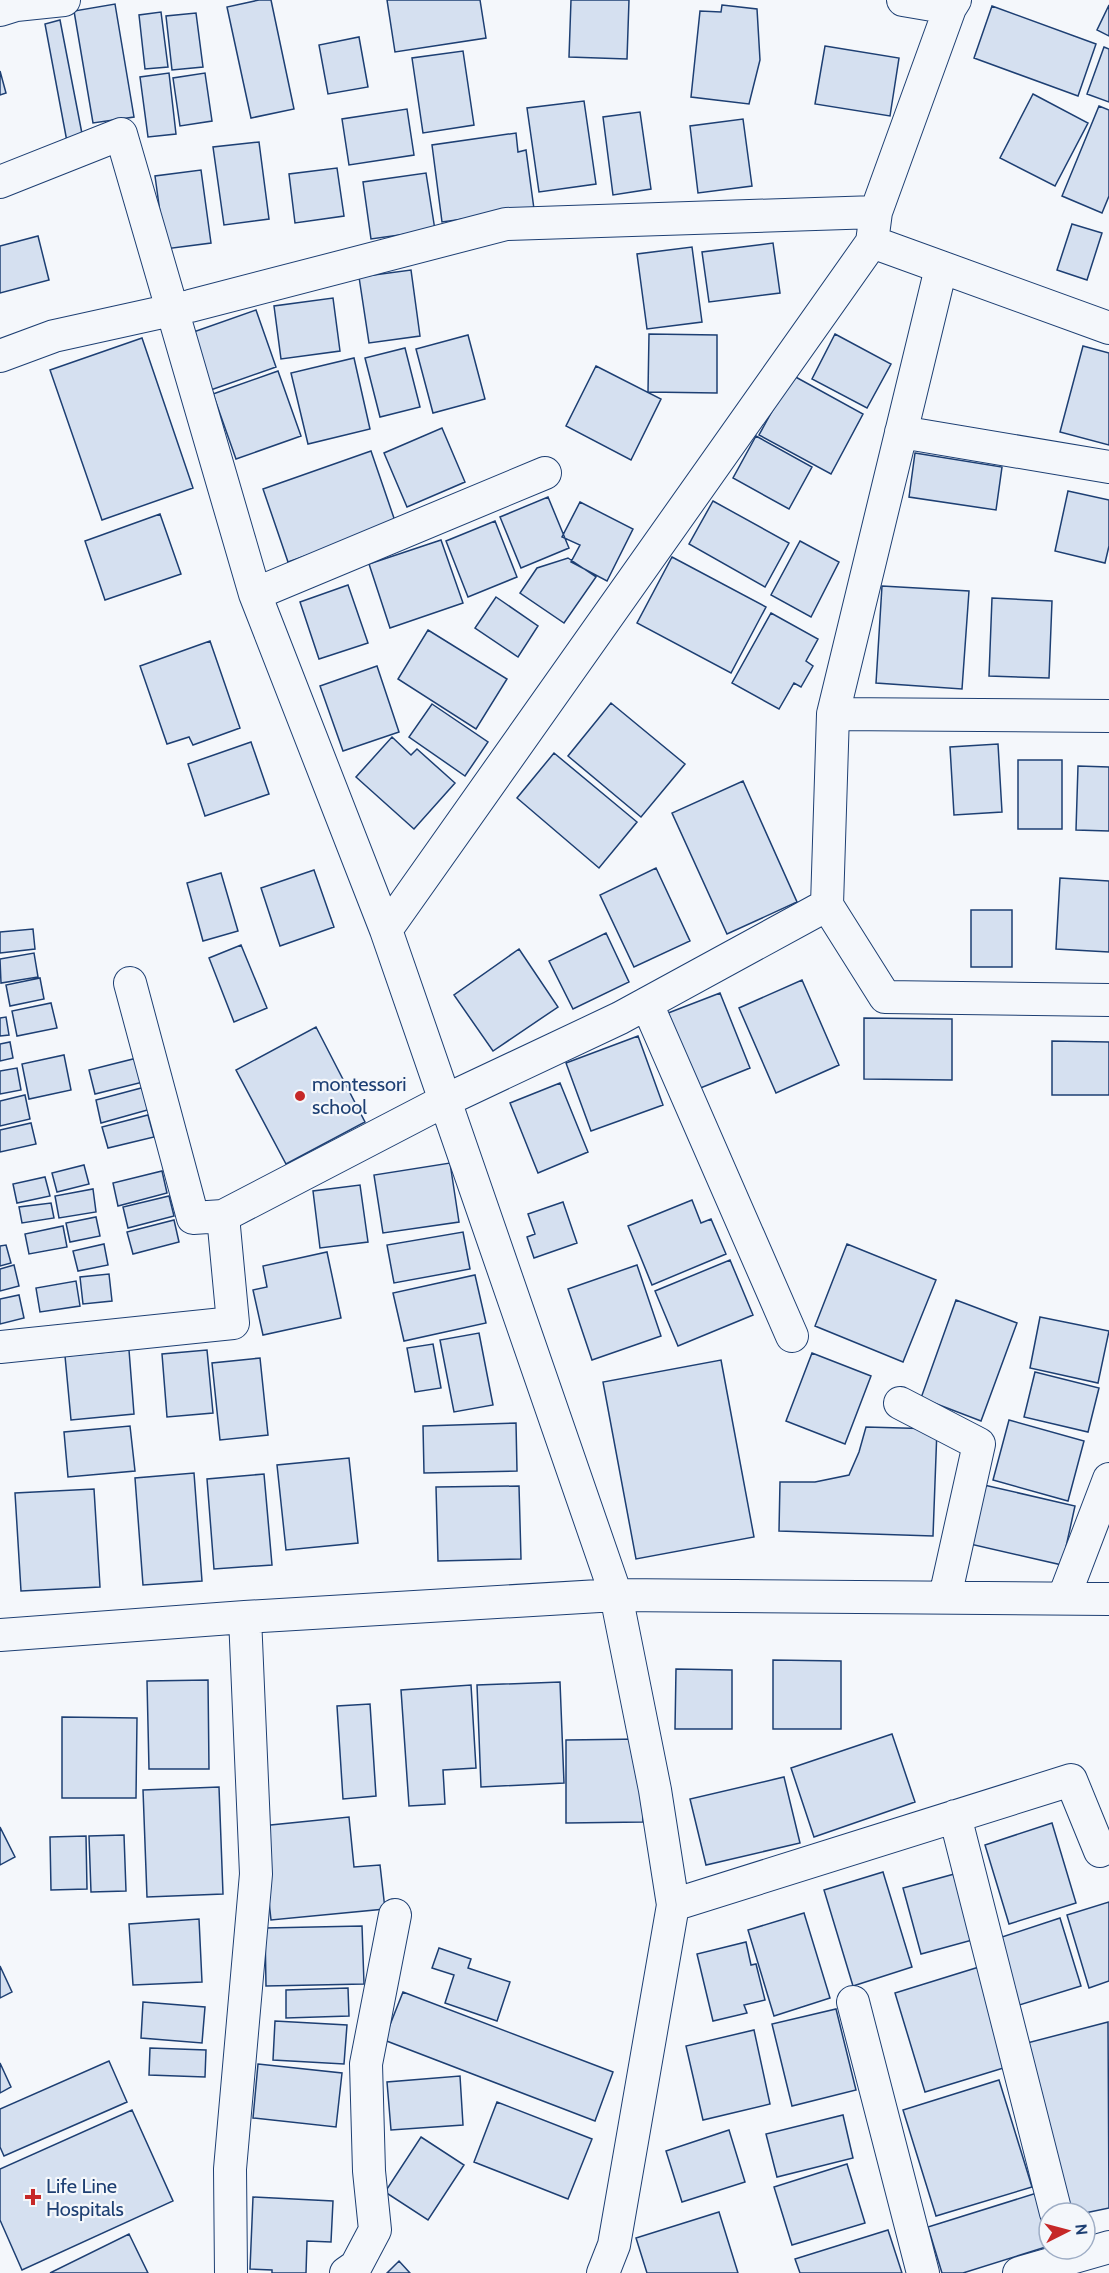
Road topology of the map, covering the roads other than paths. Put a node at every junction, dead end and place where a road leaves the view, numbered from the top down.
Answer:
1 (64, 0) edge
2 (903, 0) edge
3 (953, 4) edge
4 (10, 5) edge
5 (0, 182) edge
6 (874, 227) junction
7 (940, 268) junction
8 (173, 309) junction
9 (1109, 328) edge
10 (0, 356) edge
11 (901, 432) junction
12 (1109, 467) edge
13 (545, 473) dead end
14 (255, 594) junction
15 (834, 714) junction
16 (1109, 716) edge
17 (827, 905) junction
18 (386, 930) junction
19 (130, 983) dead end
20 (1109, 1000) edge
21 (647, 1004) junction
22 (444, 1101) junction
23 (223, 1216) junction
24 (792, 1336) dead end
25 (0, 1347) edge
26 (900, 1403) dead end
27 (1109, 1479) edge
28 (616, 1595) junction
29 (945, 1597) junction
30 (1064, 1598) junction
31 (1109, 1599) edge
32 (245, 1617) junction
33 (0, 1635) edge
34 (955, 1816) junction
35 (1109, 1847) edge
36 (673, 1905) junction
37 (395, 1915) dead end
38 (853, 2002) dead end
39 (1053, 2201) edge
40 (1063, 2261) edge
41 (231, 2273) edge
42 (346, 2273) edge
43 (603, 2273) edge
44 (922, 2273) edge
45 (1019, 2273) edge

1 - 4 street
2 - 3 street
3 - 6 street
5 - 8 street
6 - 7 street
6 - 8 street
6 - 18 street
7 - 9 street
7 - 11 street
8 - 10 street
8 - 14 street
11 - 12 street
11 - 15 street
13 - 14 street
14 - 18 street
15 - 16 street
15 - 17 street
17 - 20 street
17 - 21 street
18 - 22 street
19 - 23 street
21 - 22 street
21 - 24 street
22 - 23 street
22 - 28 street
23 - 25 street
26 - 29 street
27 - 30 street
28 - 29 street
28 - 32 street
28 - 36 street
29 - 30 street
30 - 31 street
32 - 33 street
32 - 41 street
34 - 35 street
34 - 36 street
34 - 39 street
36 - 43 street
37 - 42 street
38 - 44 street
40 - 45 street

